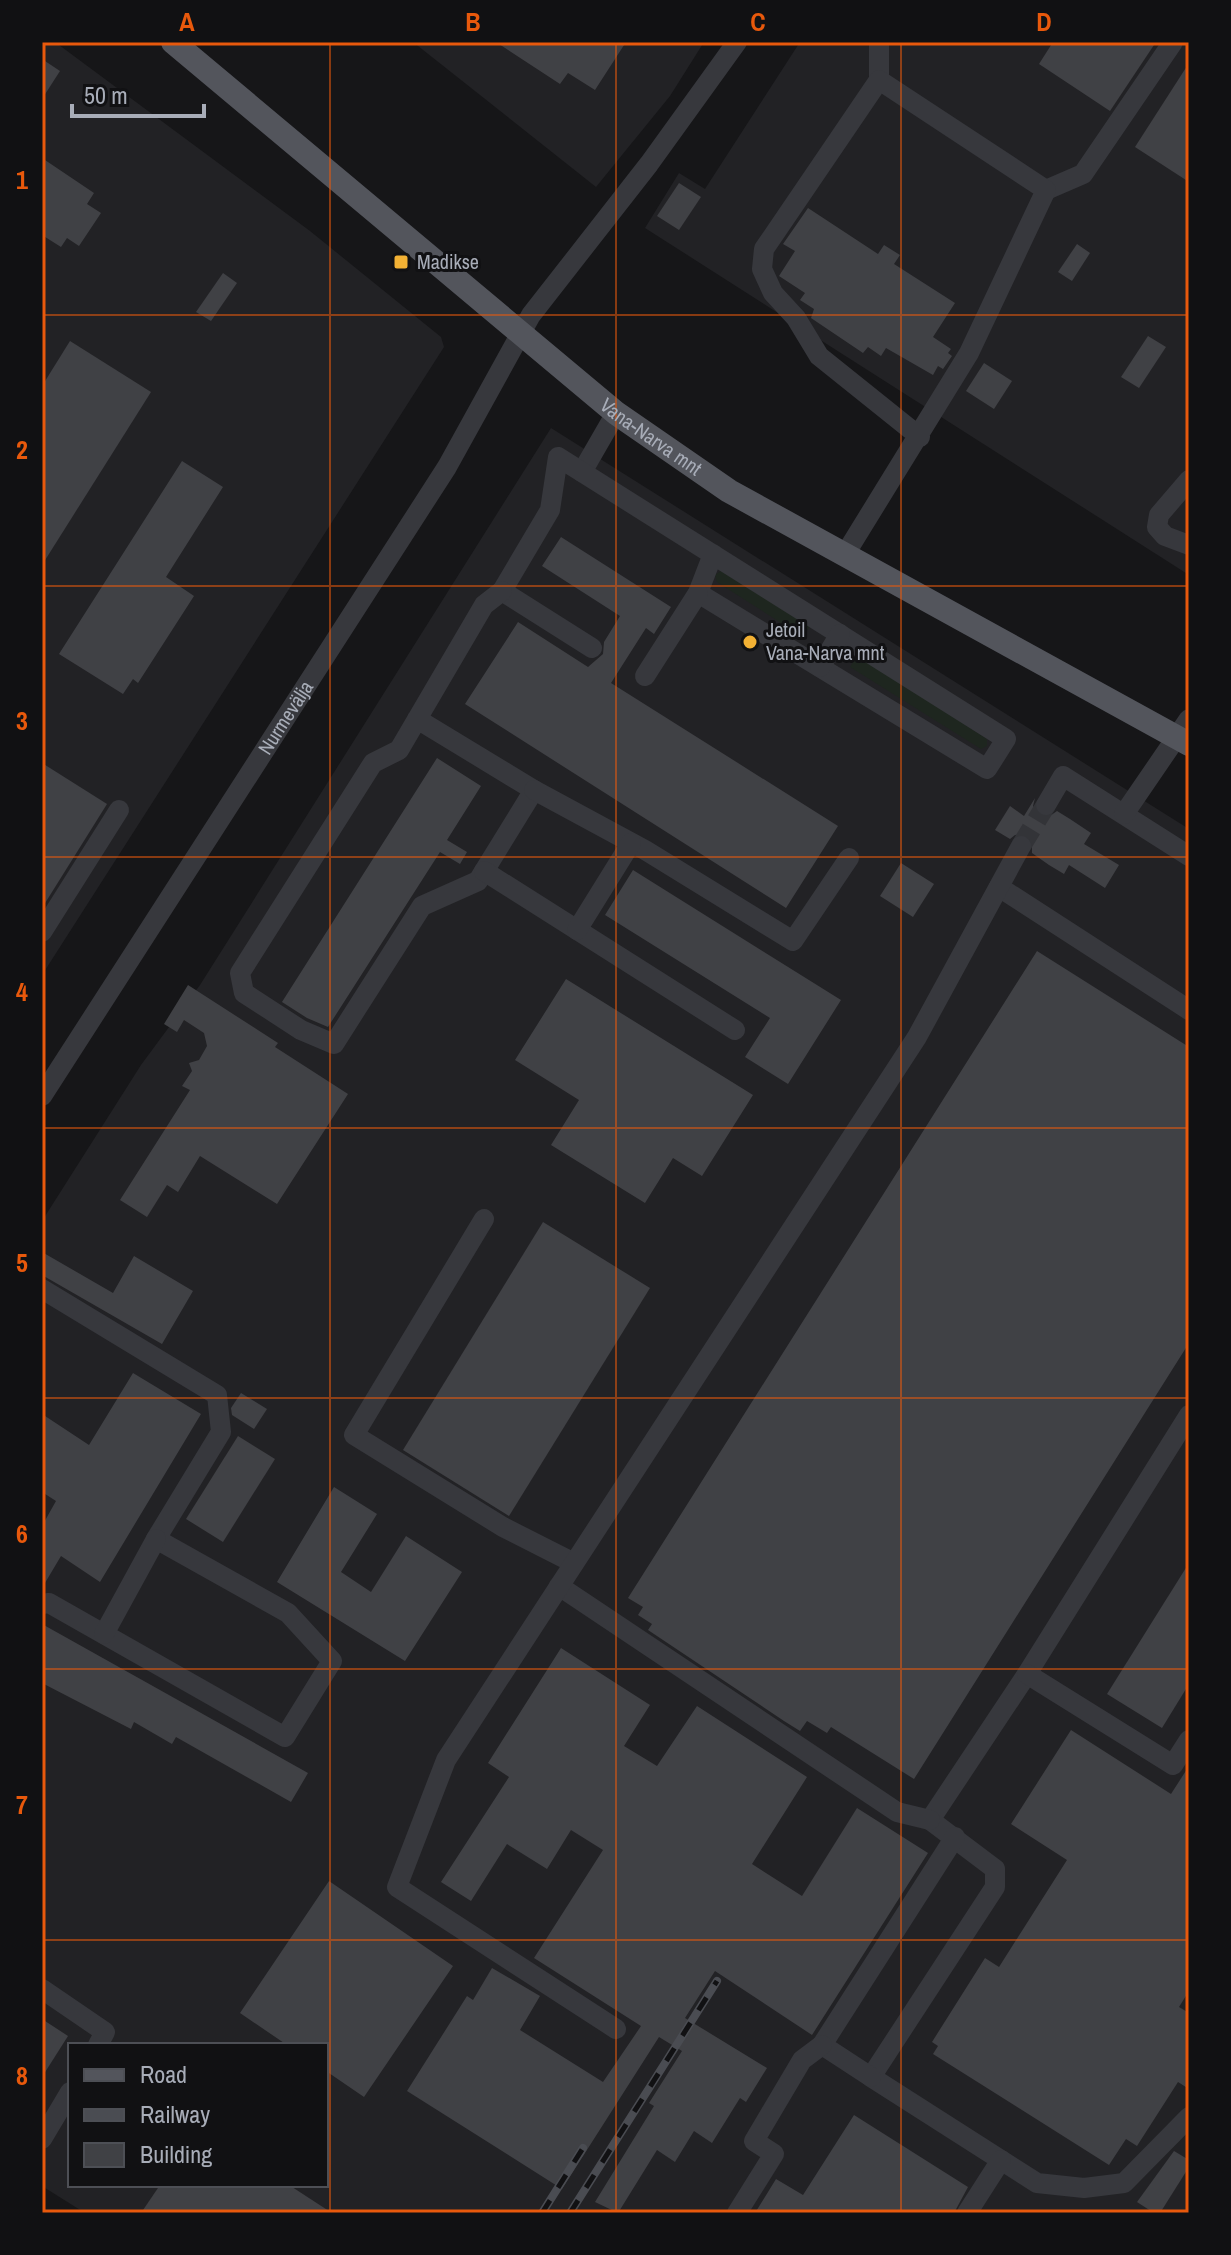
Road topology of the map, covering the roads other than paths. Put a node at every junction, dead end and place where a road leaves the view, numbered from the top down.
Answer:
1 (173, 42) edge
2 (737, 42) edge
3 (879, 42) edge
4 (1173, 42) edge
5 (879, 80) junction
6 (1046, 190) junction
7 (520, 334) junction
8 (616, 413) junction
9 (920, 437) junction
10 (582, 472) junction
11 (1189, 480) edge
12 (1189, 545) edge
13 (713, 554) junction
14 (844, 556) junction
15 (502, 591) junction
16 (698, 593) junction
17 (840, 634) junction
18 (592, 648) dead end
19 (820, 667) junction
20 (645, 676) dead end
21 (417, 719) junction
22 (1185, 733) edge
23 (534, 790) junction
24 (1046, 805) tunnel mouth
25 (119, 810) dead end
26 (1124, 814) junction
27 (631, 843) junction
28 (1021, 846) tunnel mouth
29 (1189, 856) edge
30 (849, 858) dead end
31 (484, 871) junction
32 (999, 887) junction
33 (577, 930) junction
34 (42, 932) edge
35 (1189, 1010) edge
36 (735, 1030) dead end
37 (42, 1096) edge
38 (484, 1219) dead end
39 (42, 1289) edge
40 (1189, 1415) edge
41 (156, 1539) junction
42 (574, 1563) junction
43 (559, 1586) junction
44 (42, 1604) edge
45 (104, 1634) junction
46 (1027, 1674) junction
47 (1189, 1740) edge
48 (930, 1820) junction
49 (955, 1837) junction
50 (42, 1989) edge
51 (616, 2029) dead end
52 (99, 2043) edge
53 (822, 2045) junction
54 (871, 2077) junction
55 (68, 2095) edge
56 (1189, 2117) edge
57 (42, 2139) edge
58 (1001, 2160) junction
59 (737, 2213) edge
60 (967, 2213) edge

1 - 7 main road, Vana-Narva mnt
2 - 7 street
3 - 5 street
4 - 6 street
5 - 6 street
5 - 9 street
6 - 9 street
7 - 8 main road, Vana-Narva mnt
7 - 37 street, Nurmevälja
8 - 10 street
8 - 14 main road, Vana-Narva mnt
9 - 14 street
10 - 13 street
10 - 15 street
11 - 12 street
13 - 16 street
13 - 17 street
14 - 22 main road, Vana-Narva mnt
15 - 18 street
15 - 21 street
16 - 19 street
16 - 20 street
17 - 19 street
17 - 19 street
21 - 23 street
21 - 31 street
22 - 26 street
23 - 27 street
23 - 31 street
24 - 26 street
25 - 34 street
26 - 29 street
27 - 30 street
27 - 33 street
28 - 32 street
31 - 33 street
32 - 35 street
32 - 42 street
33 - 36 street
38 - 42 street
39 - 41 street
40 - 46 street
41 - 45 street
41 - 45 street
42 - 43 street
43 - 48 street
43 - 51 street
44 - 45 street
46 - 47 street
46 - 48 street
48 - 49 street
49 - 53 street
49 - 54 street
50 - 52 street
53 - 54 street
53 - 59 street
54 - 58 street
55 - 57 street
56 - 58 street
58 - 60 street

